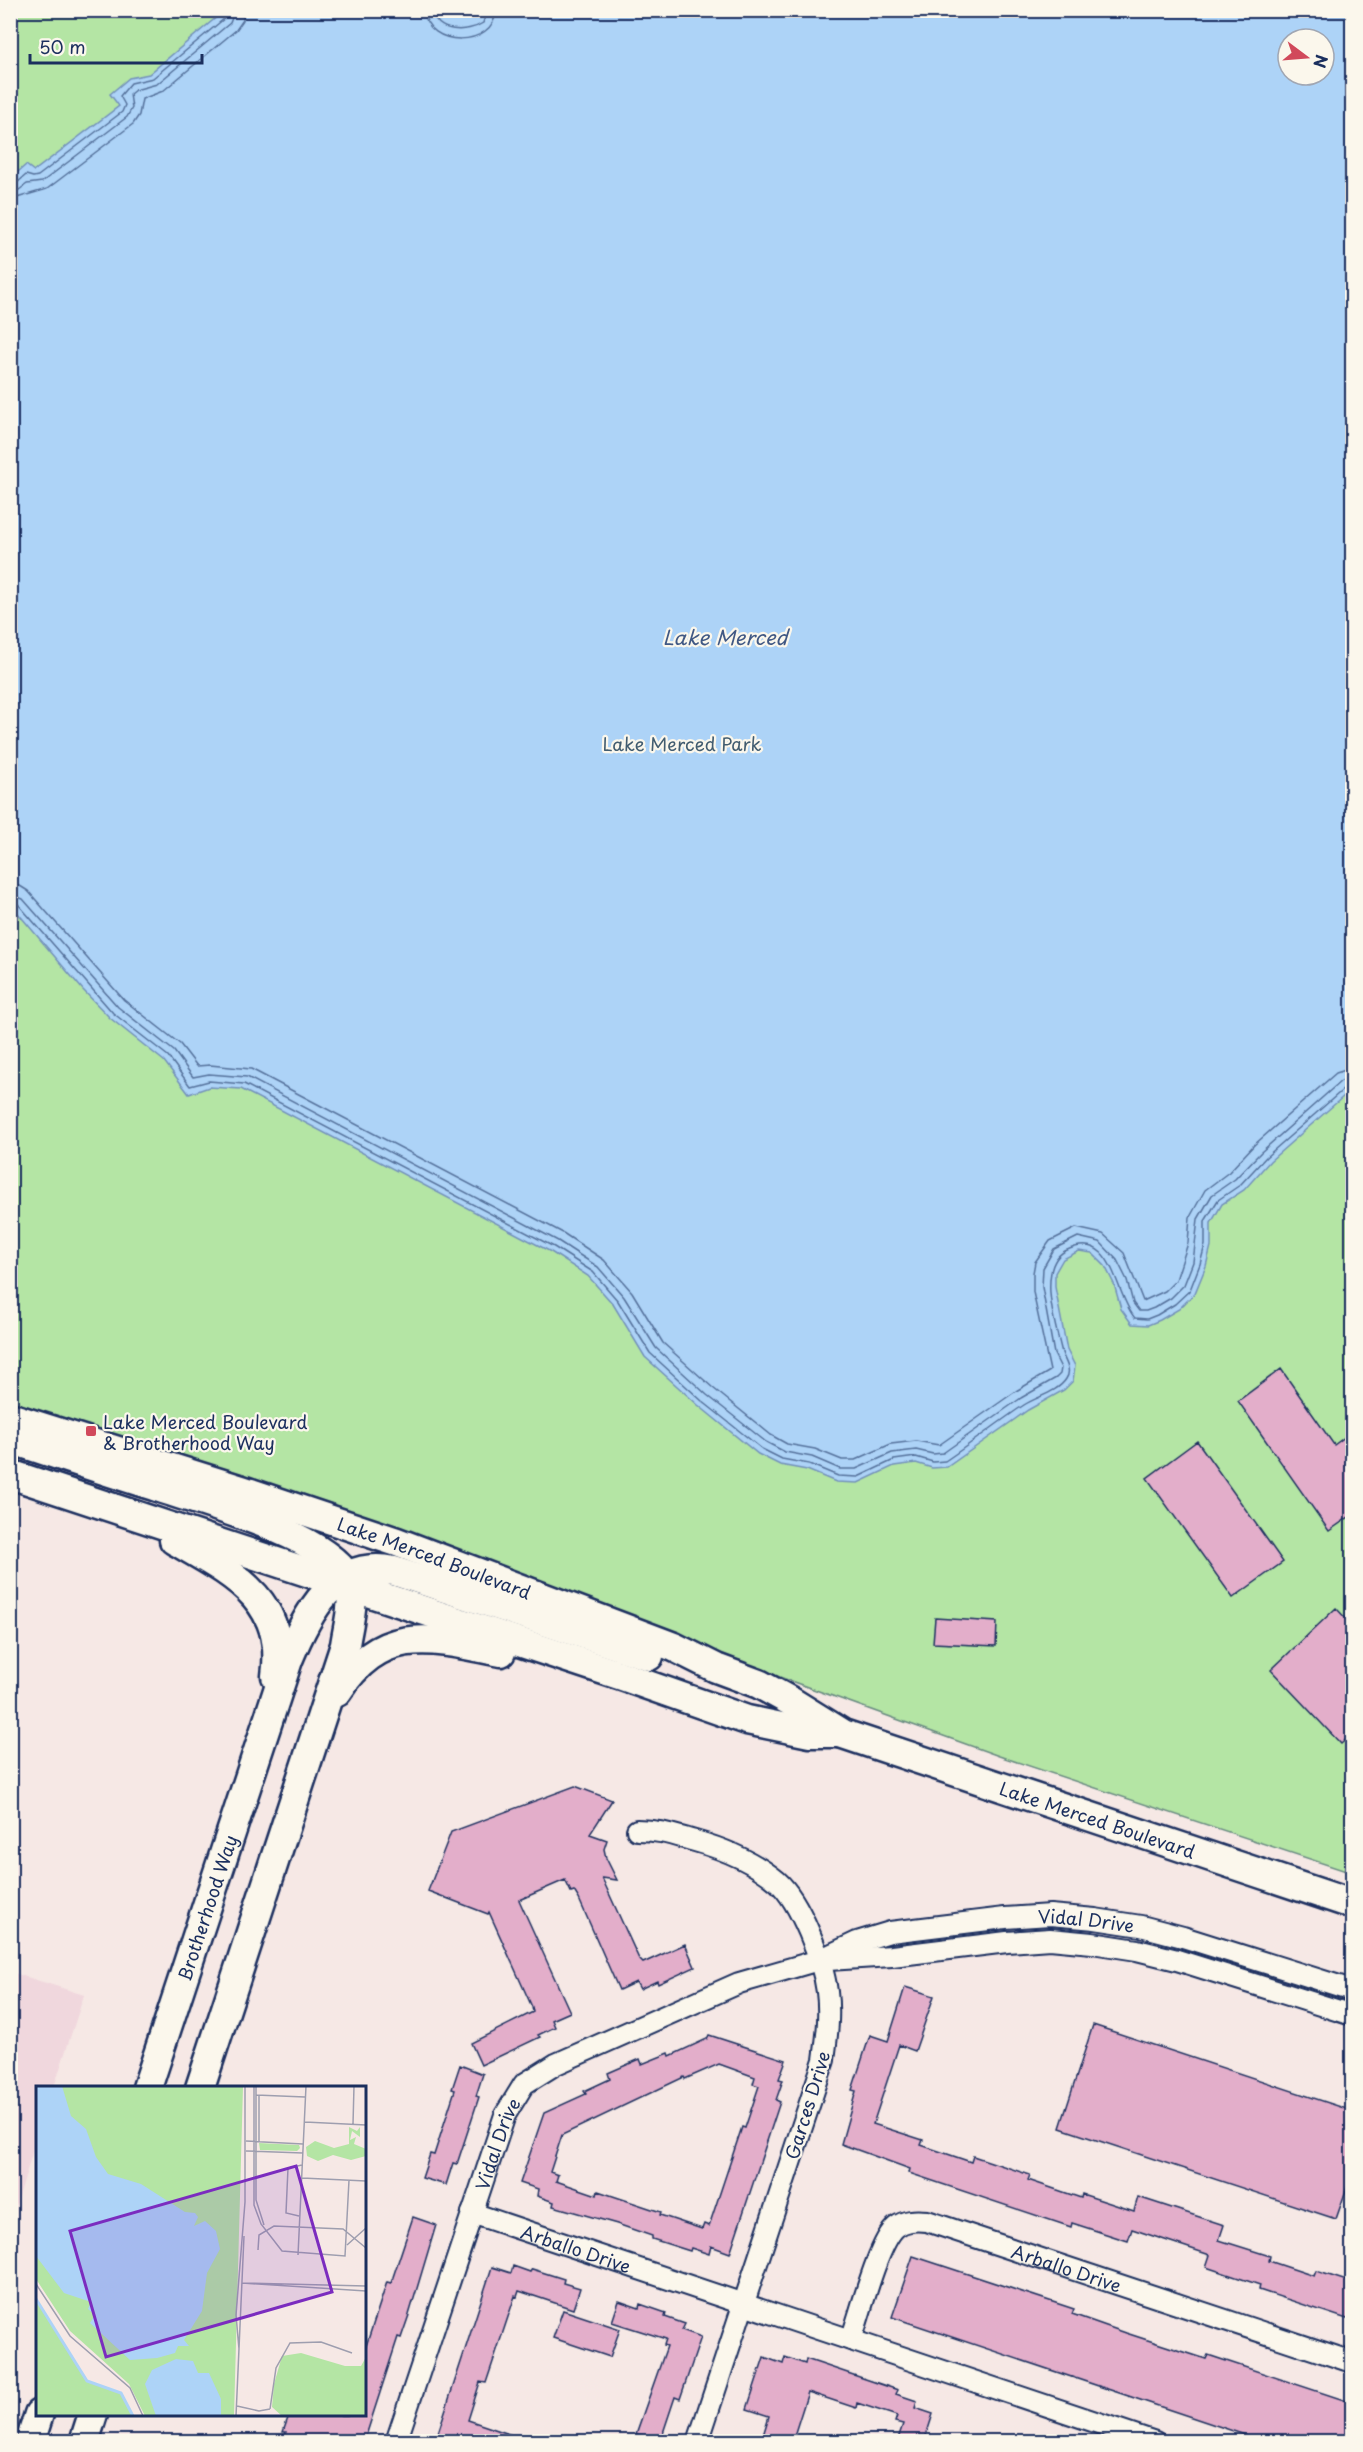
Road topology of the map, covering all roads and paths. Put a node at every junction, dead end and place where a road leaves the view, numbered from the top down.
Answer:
1 (10, 1418) edge
2 (10, 1439) edge
3 (10, 1474) edge
4 (128, 1513) junction
5 (345, 1581) junction
6 (716, 1668) junction
7 (622, 1676) junction
8 (266, 1725) junction
9 (843, 1734) junction
10 (315, 1740) junction
11 (637, 1830) dead end
12 (1353, 1904) edge
13 (819, 1960) junction
14 (1353, 1990) edge
15 (1353, 2015) edge
16 (148, 2086) edge
17 (201, 2086) edge
18 (471, 2213) junction
19 (744, 2304) junction
20 (851, 2340) junction
21 (1353, 2361) edge
22 (39, 2416) edge
23 (93, 2416) edge
24 (30, 2442) edge
25 (84, 2442) edge
26 (396, 2442) edge
27 (698, 2442) edge
28 (1155, 2442) edge

1 - 6 main road, Lake Merced Boulevard
2 - 5 main road
3 - 4 main road, Lake Merced Boulevard
4 - 5 main road, Lake Merced Boulevard
4 - 8 main road
5 - 6 main road
5 - 7 main road, Lake Merced Boulevard
5 - 8 main road
5 - 10 main road
6 - 9 main road, Lake Merced Boulevard
7 - 9 main road, Lake Merced Boulevard
7 - 10 main road
8 - 16 main road, Brotherhood Way
9 - 12 main road, Lake Merced Boulevard
10 - 17 main road
11 - 13 street, Garces Drive
13 - 14 street, Vidal Drive
13 - 15 street, Vidal Drive
13 - 18 street, Vidal Drive
13 - 19 street, Garces Drive
18 - 19 street, Arballo Drive
18 - 26 street, Vidal Drive
19 - 20 street, Arballo Drive
19 - 27 street, Garces Drive
20 - 21 street, Arballo Drive
20 - 28 street, Arballo Drive
22 - 24 main road
23 - 25 main road

